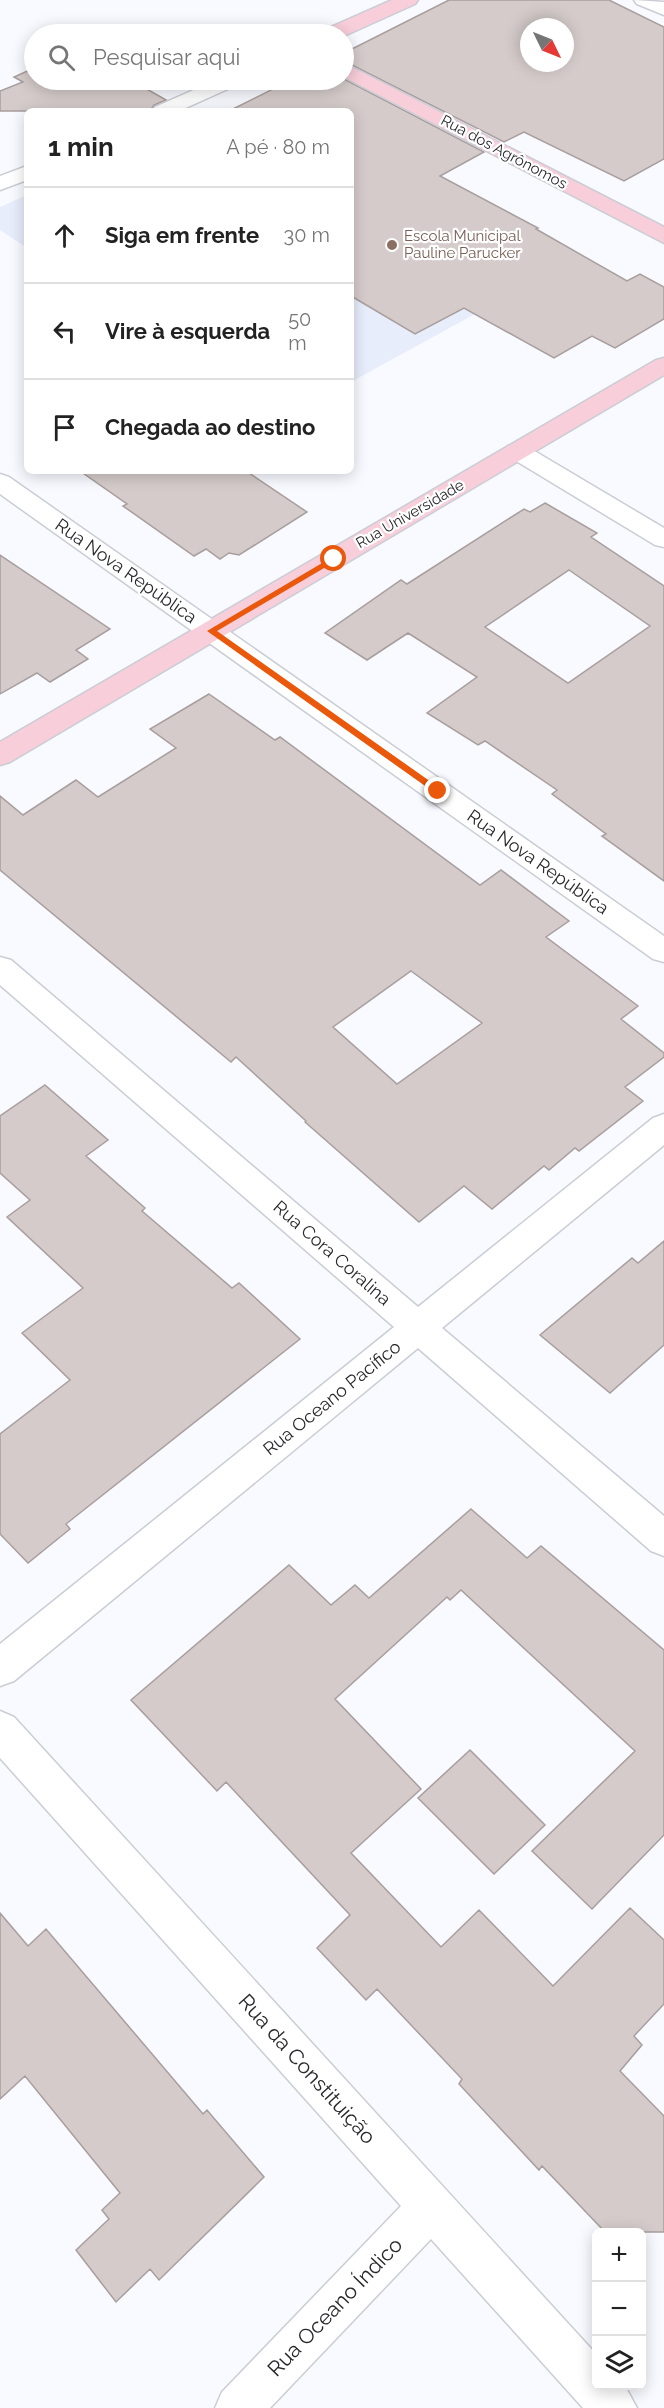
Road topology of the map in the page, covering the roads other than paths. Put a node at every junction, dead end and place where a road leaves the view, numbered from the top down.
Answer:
1 (408, 0) edge
2 (644, 0) edge
3 (664, 9) edge
4 (354, 24) edge
5 (354, 74) edge
6 (209, 90) edge
7 (169, 108) edge
8 (24, 173) edge
9 (0, 184) edge
10 (664, 236) edge
11 (664, 365) edge
12 (517, 451) junction
13 (0, 482) edge
14 (664, 539) edge
15 (211, 631) junction
16 (0, 755) edge
17 (664, 951) edge
18 (0, 968) edge
19 (664, 1128) edge
20 (418, 1328) junction
21 (664, 1539) edge
22 (0, 1668) edge
23 (0, 1730) edge
24 (432, 2206) junction
25 (238, 2408) edge
26 (614, 2408) edge

1 - 4 street
2 - 3 street
5 - 10 street, Rua dos Agrônomos
6 - 7 street
8 - 9 street
11 - 12 street, Rua Universidade
12 - 14 street
12 - 15 street, Rua Universidade
13 - 15 street, Rua Nova República
15 - 16 street, Rua Universidade
15 - 17 street, Rua Nova República
18 - 20 street, Rua Cora Coralina
19 - 20 street, Rua Oceano Pacífico
20 - 21 street, Rua Cora Coralina
20 - 22 street, Rua Oceano Pacífico
23 - 24 street, Rua da Constituição
24 - 25 street, Rua Oceano Índico
24 - 26 street, Rua da Constituição

